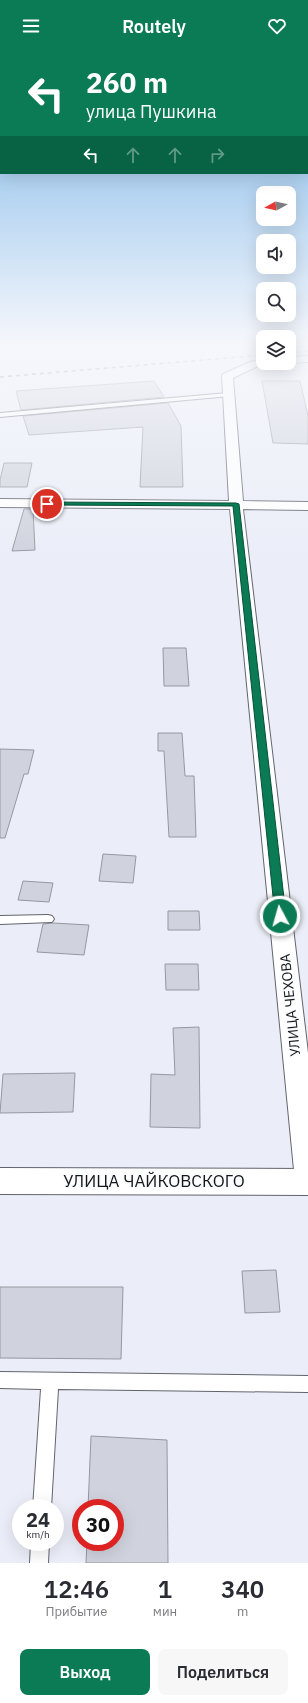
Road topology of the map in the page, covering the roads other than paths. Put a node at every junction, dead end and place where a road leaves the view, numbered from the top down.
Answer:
1 (230, 418) edge
2 (0, 503) edge
3 (236, 504) junction
4 (308, 506) edge
5 (48, 919) dead end
6 (0, 920) edge
7 (308, 1170) edge
8 (0, 1181) edge
9 (308, 1182) edge
10 (0, 1380) edge
11 (50, 1380) junction
12 (308, 1384) edge
13 (43, 1499) edge
14 (40, 1551) edge
15 (39, 1563) edge

1 - 3 street, УЛИЦА ЧЕХОВА
2 - 3 street
3 - 4 street
3 - 7 street, УЛИЦА ЧЕХОВА
5 - 6 lane
8 - 9 main road, УЛИЦА ЧАЙКОВСКОГО
10 - 11 lane
11 - 12 lane
11 - 13 lane
14 - 15 lane

